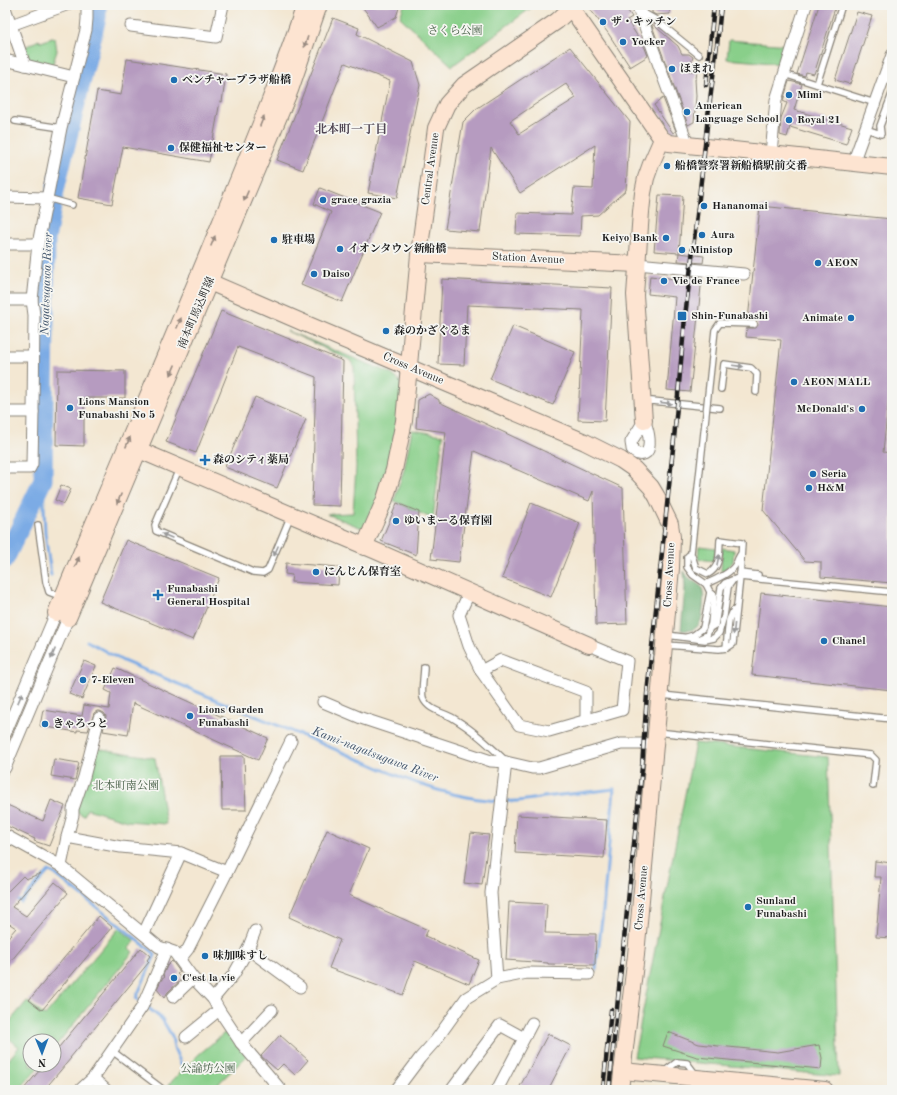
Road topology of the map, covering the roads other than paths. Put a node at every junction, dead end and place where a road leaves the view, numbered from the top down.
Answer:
1 (66, 5) edge
2 (87, 5) edge
3 (223, 5) edge
4 (305, 5) edge
5 (319, 5) edge
6 (806, 5) edge
7 (842, 5) edge
8 (571, 6) edge
9 (637, 7) edge
10 (5, 8) edge
11 (11, 25) junction
12 (131, 26) dead end
13 (699, 55) dead end
14 (892, 55) edge
15 (5, 60) edge
16 (25, 64) junction
17 (784, 74) junction
18 (74, 77) junction
19 (817, 84) junction
20 (284, 87) junction
21 (892, 94) edge
22 (875, 103) junction
23 (15, 121) dead end
24 (61, 128) junction
25 (866, 129) junction
26 (662, 139) junction
27 (688, 145) junction
28 (771, 154) junction
29 (853, 163) junction
30 (892, 167) edge
31 (5, 197) edge
32 (47, 198) junction
33 (72, 205) dead end
34 (5, 244) edge
35 (38, 244) junction
36 (419, 254) junction
37 (637, 264) junction
38 (744, 274) dead end
39 (204, 279) junction
40 (5, 300) edge
41 (32, 300) junction
42 (754, 324) dead end
43 (5, 356) edge
44 (33, 356) junction
45 (409, 368) junction
46 (721, 389) dead end
47 (756, 392) dead end
48 (643, 402) junction
49 (720, 408) dead end
50 (5, 412) edge
51 (33, 412) junction
52 (644, 421) dead end
53 (139, 450) junction
54 (179, 467) junction
55 (5, 468) edge
56 (291, 515) junction
57 (38, 525) dead end
58 (364, 547) junction
59 (741, 551) junction
60 (691, 552) junction
61 (740, 575) junction
62 (733, 580) junction
63 (706, 584) junction
64 (892, 589) edge
65 (469, 592) junction
66 (710, 592) junction
67 (892, 592) edge
68 (68, 600) junction
69 (62, 615) junction
70 (710, 628) junction
71 (685, 638) junction
72 (666, 640) junction
73 (698, 640) junction
74 (589, 645) joint
75 (424, 667) dead end
76 (481, 671) junction
77 (660, 695) junction
78 (323, 702) dead end
79 (99, 718) dead end
80 (892, 719) edge
81 (586, 721) junction
82 (5, 734) edge
83 (656, 738) junction
84 (291, 741) dead end
85 (506, 762) junction
86 (5, 768) edge
87 (873, 786) dead end
88 (5, 835) edge
89 (67, 837) junction
90 (181, 853) junction
91 (61, 866) junction
92 (227, 872) junction
93 (255, 931) dead end
94 (144, 933) junction
95 (167, 948) junction
96 (248, 949) junction
97 (180, 959) junction
98 (589, 974) dead end
99 (193, 978) junction
100 (497, 979) junction
101 (300, 987) dead end
102 (174, 997) dead end
103 (213, 999) junction
104 (219, 1010) junction
105 (272, 1010) dead end
106 (532, 1024) dead end
107 (186, 1037) dead end
108 (524, 1038) junction
109 (241, 1043) junction
110 (111, 1050) junction
111 (622, 1071) junction
112 (93, 1078) junction
113 (160, 1088) dead end
114 (80, 1090) edge
115 (106, 1090) edge
116 (280, 1090) edge
117 (396, 1090) edge
118 (457, 1090) edge
119 (497, 1090) edge
120 (620, 1090) edge
121 (825, 1090) edge

1 - 11 street
2 - 18 street
3 - 12 street
4 - 20 street, 南本町馬込町線
5 -> 20 street, 南本町馬込町線
6 - 17 street
7 - 19 lane
8 - 26 street
8 - 36 street, Central Avenue
9 - 13 lane
9 - 27 street
10 - 11 street
11 - 16 street
14 - 22 street
15 - 16 street
16 - 18 street
17 - 19 lane
17 - 28 street
18 - 24 street
19 - 22 lane
20 - 39 street, 南本町馬込町線
21 - 25 lane
22 - 25 street
23 - 24 lane
24 - 32 street
25 - 29 street
26 - 27 street
26 - 37 street
27 - 28 street
28 - 29 street
29 - 30 street
31 - 32 street
32 - 33 lane
32 - 35 street
34 - 35 street
35 - 41 street
36 - 37 street, Station Avenue
36 - 45 street, Central Avenue
37 - 38 street
37 - 48 street
39 - 45 street, Cross Avenue
39 -> 53 street, 南本町馬込町線
68 -> 39 street, 南本町馬込町線
40 - 41 street
41 - 44 street
42 - 60 lane, bridge
43 - 44 street
44 - 51 street
45 - 58 street, Central Avenue
45 - 72 street, Cross Avenue
46 -> 47 lane
48 -> 49 lane
48 - 52 street
50 - 51 street
51 - 55 street
53 - 54 street
53 -> 68 street, 南本町馬込町線
54 - 56 street
56 -> 54 lane
56 - 58 street
57 - 68 lane
58 - 65 street
60 -> 59 lane
59 - 61 lane
59 - 63 lane
60 - 63 lane
61 - 62 lane
61 - 64 lane
61 - 67 lane
61 -> 72 lane
62 - 70 lane
62 - 73 lane
63 - 66 lane
65 - 74 street
65 - 76 street
66 - 70 lane
66 - 71 lane
68 - 69 street, 南本町馬込町線
82 -> 69 street
69 -> 86 street
70 - 73 lane
71 - 72 lane
71 - 73 lane
72 - 77 street, Cross Avenue
74 - 81 street
75 - 85 lane
76 - 81 street
76 - 81 street
77 - 80 lane
77 - 83 street, Cross Avenue
78 - 85 street
79 - 89 street
83 - 85 street
83 - 87 lane
83 - 111 street, Cross Avenue
84 - 92 street
85 - 100 street
88 - 91 street
89 - 90 street
89 - 91 street
90 - 92 street
90 - 94 street
91 - 94 street
92 - 97 street
93 - 96 street
94 - 95 street
95 - 97 street
95 - 110 street
96 - 101 street
96 - 103 street
97 - 99 street
98 - 100 street
99 - 102 street
99 - 103 street
100 - 117 street
103 - 104 street
104 - 107 street
104 - 109 street
105 - 109 street
106 - 108 street
108 - 118 street
108 - 119 street
109 - 116 street
110 - 112 street
110 - 113 lane
111 - 120 street, Cross Avenue
111 - 121 street
112 - 114 street
112 - 115 street

